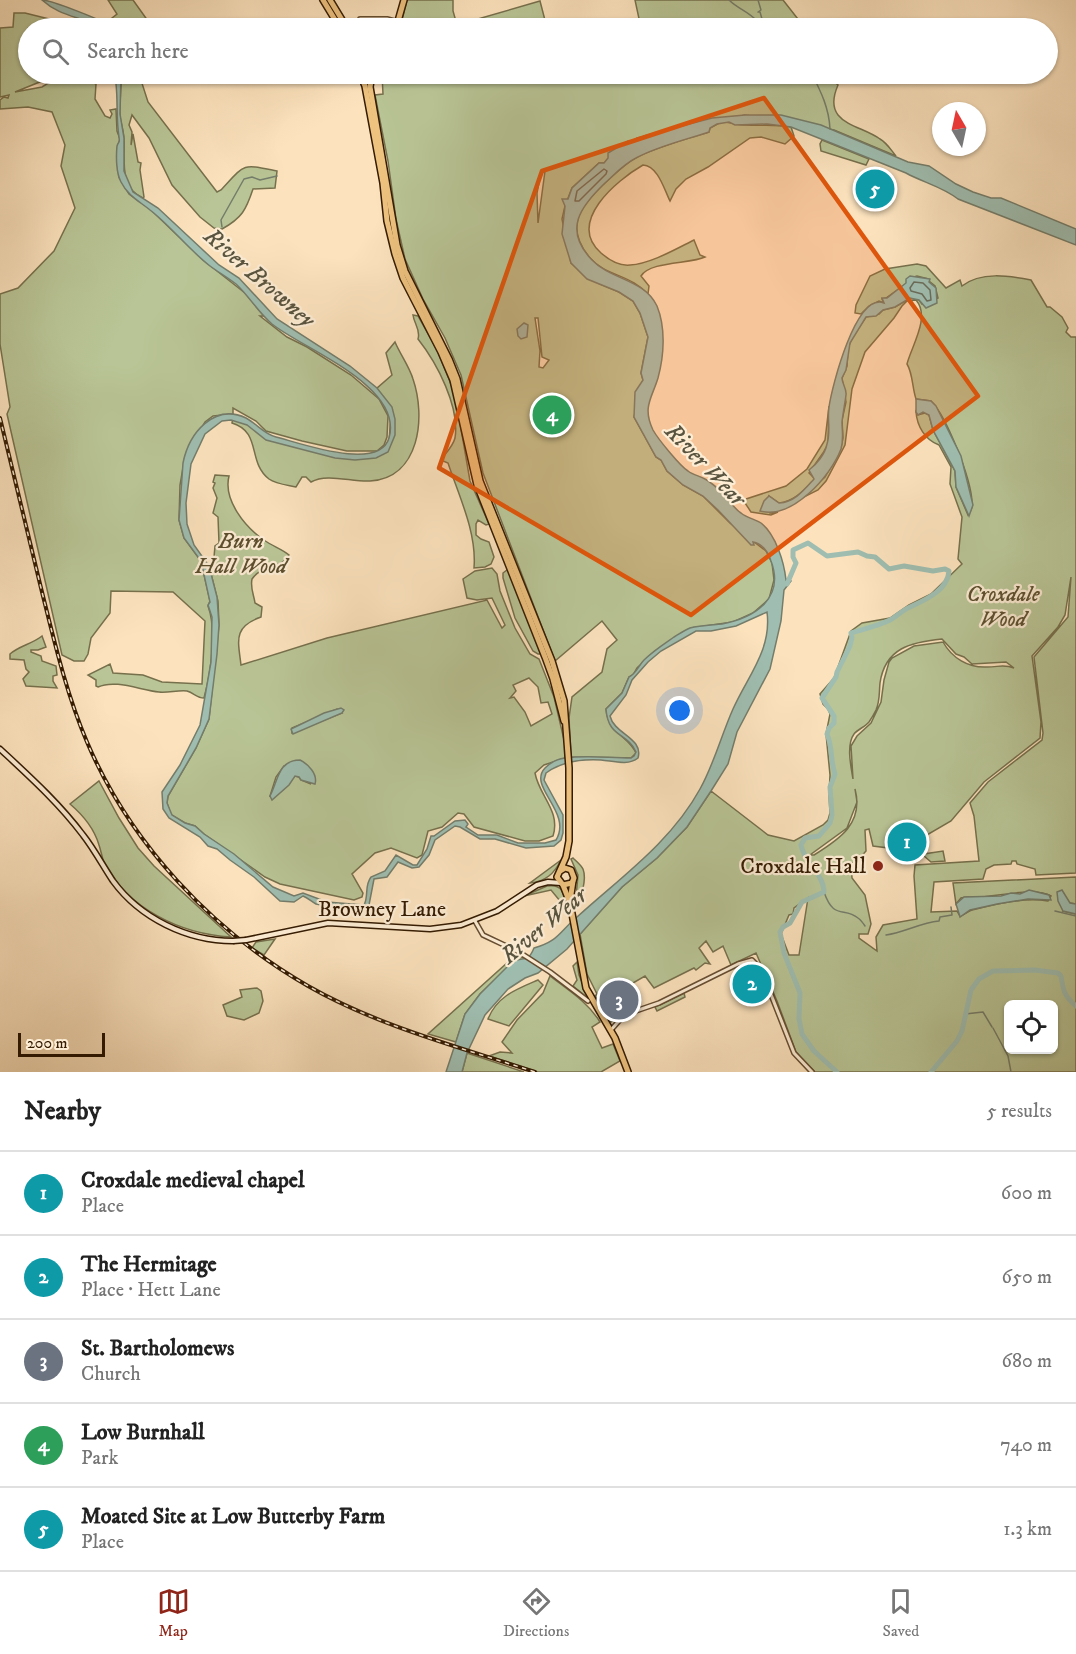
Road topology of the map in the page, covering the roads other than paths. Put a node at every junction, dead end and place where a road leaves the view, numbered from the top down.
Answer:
1 (323, 0) edge
2 (330, 0) edge
3 (404, 0) edge
4 (334, 18) edge
5 (341, 18) edge
6 (399, 18) edge
7 (364, 84) edge
8 (370, 84) edge
9 (567, 734) junction
10 (0, 749) edge
11 (566, 857) junction
12 (569, 869) junction
13 (559, 872) junction
14 (573, 880) junction
15 (548, 882) junction
16 (562, 884) junction
17 (570, 903) junction
18 (474, 921) junction
19 (588, 1001) dead end
20 (611, 1031) junction
21 (628, 1072) edge
22 (812, 1072) edge

1 - 4 main road
2 - 5 main road
3 - 6 main road
7 - 9 main road
8 - 9 main road
9 - 11 main road
10 - 18 main road, Browney Lane, bridge
11 - 12 main road
11 - 13 main road
12 - 13 main road
12 - 14 main road
13 - 15 main road, Browney Lane
13 - 16 main road
14 - 16 main road
14 - 17 main road
15 - 16 main road
15 - 18 main road, Browney Lane
16 - 17 main road
17 - 20 main road
18 - 19 street
20 - 21 main road
20 - 22 street

